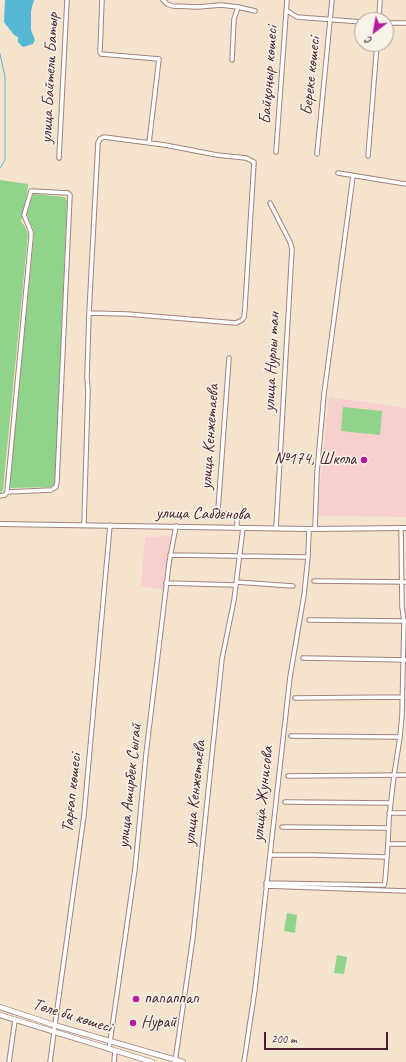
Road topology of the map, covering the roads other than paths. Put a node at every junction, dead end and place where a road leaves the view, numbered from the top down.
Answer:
1 (67, 0) edge
2 (102, 0) edge
3 (163, 0) edge
4 (223, 0) edge
5 (287, 0) edge
6 (332, 0) edge
7 (380, 0) edge
8 (221, 5) junction
9 (238, 7) junction
10 (286, 10) junction
11 (255, 11) dead end
12 (379, 12) edge
13 (330, 20) junction
14 (354, 22) edge
15 (394, 23) edge
16 (406, 23) edge
17 (376, 52) edge
18 (232, 60) dead end
19 (149, 143) junction
20 (276, 152) dead end
21 (317, 154) dead end
22 (368, 156) dead end
23 (59, 158) dead end
24 (338, 173) dead end
25 (353, 176) junction
26 (406, 184) edge
27 (270, 203) dead end
28 (89, 313) junction
29 (229, 358) dead end
30 (7, 492) junction
31 (0, 496) edge
32 (0, 524) edge
33 (84, 524) junction
34 (110, 525) junction
35 (176, 526) junction
36 (237, 528) junction
37 (243, 528) junction
38 (276, 528) junction
39 (309, 528) junction
40 (315, 528) junction
41 (401, 528) junction
42 (406, 528) edge
43 (170, 555) junction
44 (239, 555) junction
45 (308, 556) junction
46 (314, 581) dead end
47 (404, 582) edge
48 (166, 583) junction
49 (236, 584) junction
50 (293, 586) dead end
51 (309, 620) dead end
52 (405, 621) edge
53 (303, 658) dead end
54 (404, 660) edge
55 (402, 697) junction
56 (295, 698) dead end
57 (291, 736) dead end
58 (400, 737) junction
59 (394, 775) junction
60 (406, 775) edge
61 (288, 776) dead end
62 (285, 802) dead end
63 (390, 803) junction
64 (389, 813) junction
65 (406, 813) edge
66 (282, 828) dead end
67 (388, 828) junction
68 (388, 844) junction
69 (406, 844) edge
70 (270, 855) junction
71 (387, 857) junction
72 (266, 884) junction
73 (406, 891) edge
74 (0, 1007) edge
75 (0, 1015) edge
76 (15, 1020) junction
77 (54, 1025) junction
78 (54, 1032) junction
79 (110, 1041) junction
80 (109, 1049) junction
81 (116, 1051) junction
82 (175, 1061) edge
83 (9, 1062) edge
84 (50, 1062) edge
85 (114, 1062) edge
86 (152, 1062) edge
87 (183, 1062) edge
88 (244, 1062) edge

1 - 23 street, улица Байтели Батыр
2 - 19 street
3 - 8 street
4 - 8 street
5 - 10 street, Байқоңыр көшесі
6 - 13 street, Береке көшесі
7 - 12 street
8 - 9 street
9 - 11 street
9 - 18 street
10 - 13 street
10 - 20 street, Байқоңыр көшесі
13 - 14 street
13 - 21 street, Береке көшесі
15 - 16 street
17 - 22 street
19 - 28 street
19 - 28 street
24 - 25 street
25 - 26 street
25 - 40 street
27 - 38 street, улица Нурлы тан
28 - 33 street
29 - 36 street, улица Кенжетаева
30 - 30 street
30 - 31 street
32 - 33 street, улица Сабденова
33 - 34 street, улица Сабденова
34 - 35 street, улица Сабденова
34 - 77 street, Тарғап көшесі
35 - 36 street, улица Сабденова
35 - 43 street, улица Аширбек Сыгай
36 - 37 street, улица Сабденова
37 - 38 street, улица Сабденова
37 - 44 street, улица Кенжетаева
38 - 39 street, улица Сабденова
39 - 40 street, улица Сабденова
39 - 45 street, улица Жунисова
40 - 41 street, улица Сабденова
41 - 42 street, улица Сабденова
41 - 47 street
43 - 44 street
43 - 48 street, улица Аширбек Сыгай
44 - 45 street
44 - 49 street, улица Кенжетаева
45 - 70 street, улица Жунисова
46 - 47 street
47 - 52 street
48 - 49 street
48 - 79 street, улица Аширбек Сыгай
49 - 50 street
49 - 82 street, улица Кенжетаева
51 - 52 street
52 - 54 street
53 - 54 street
54 - 55 street
55 - 56 street
55 - 58 street
57 - 58 street
58 - 59 street
59 - 60 street
59 - 61 street
59 - 63 street
62 - 63 street
63 - 64 street
64 - 65 street
64 - 67 street
66 - 67 street
67 - 68 street
68 - 69 street
68 - 71 street
70 - 71 street
70 - 72 street, улица Жунисова
71 - 72 street
72 - 73 street
72 - 88 street, улица Жунисова
74 - 77 main road, Төле би көшесі
75 - 76 main road, Төле би көшесі
76 - 78 main road, Төле би көшесі
76 - 83 street
77 - 78 street, Тарғап көшесі
77 - 79 main road, Төле би көшесі
78 - 80 main road, Төле би көшесі
78 - 84 street, Тарғап көшесі
79 - 80 street, улица Аширбек Сыгай
79 - 82 main road, Төле би көшесі
80 - 81 main road, Төле би көшесі
81 - 85 street
81 - 86 main road, Төле би көшесі
82 - 87 main road, Төле би көшесі

